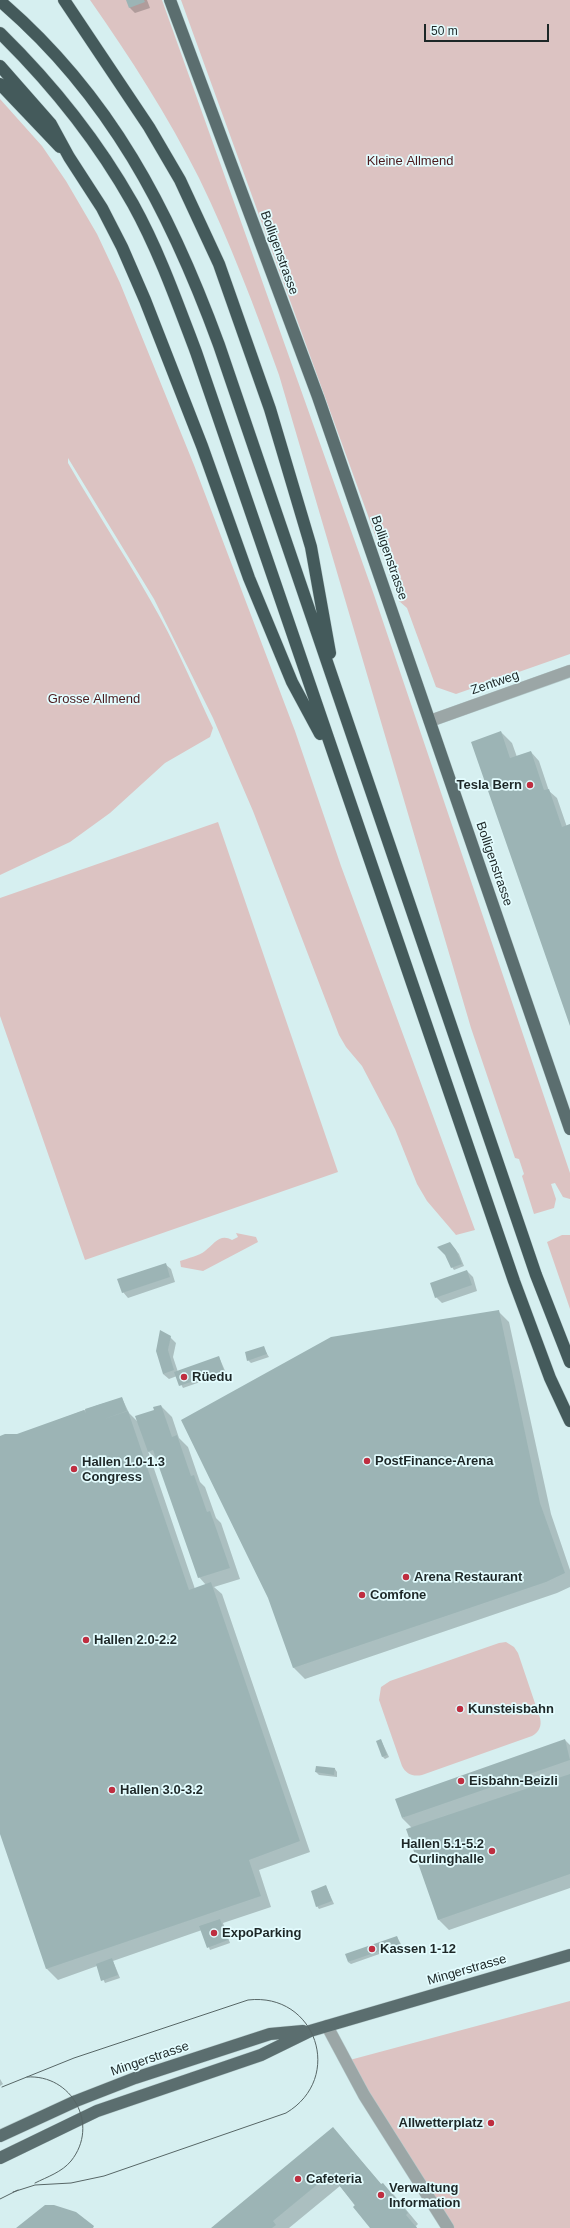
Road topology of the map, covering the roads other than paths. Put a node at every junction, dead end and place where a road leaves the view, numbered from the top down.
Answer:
1 (64, 0) edge
2 (170, 0) edge
3 (0, 1) edge
4 (0, 32) edge
5 (0, 66) edge
6 (0, 84) edge
7 (69, 157) junction
8 (570, 671) edge
9 (337, 692) junction
10 (430, 721) junction
11 (338, 769) junction
12 (570, 1129) edge
13 (570, 1362) edge
14 (570, 1421) edge
15 (570, 1955) edge
16 (327, 2026) junction
17 (310, 2031) junction
18 (2, 2135) edge
19 (0, 2158) edge
20 (448, 2228) edge

1 - 9 highway
2 - 10 main road, Bolligenstrasse
3 - 9 highway
4 - 11 highway
5 - 7 highway
6 - 7 highway
7 - 11 highway
8 - 10 street, Zentweg
9 - 13 highway
10 - 12 main road, Bolligenstrasse
11 - 14 highway
15 - 16 main road, Mingerstrasse
16 - 17 main road, Mingerstrasse
16 - 20 street
17 - 18 main road, Mingerstrasse
17 - 19 main road, Mingerstrasse

